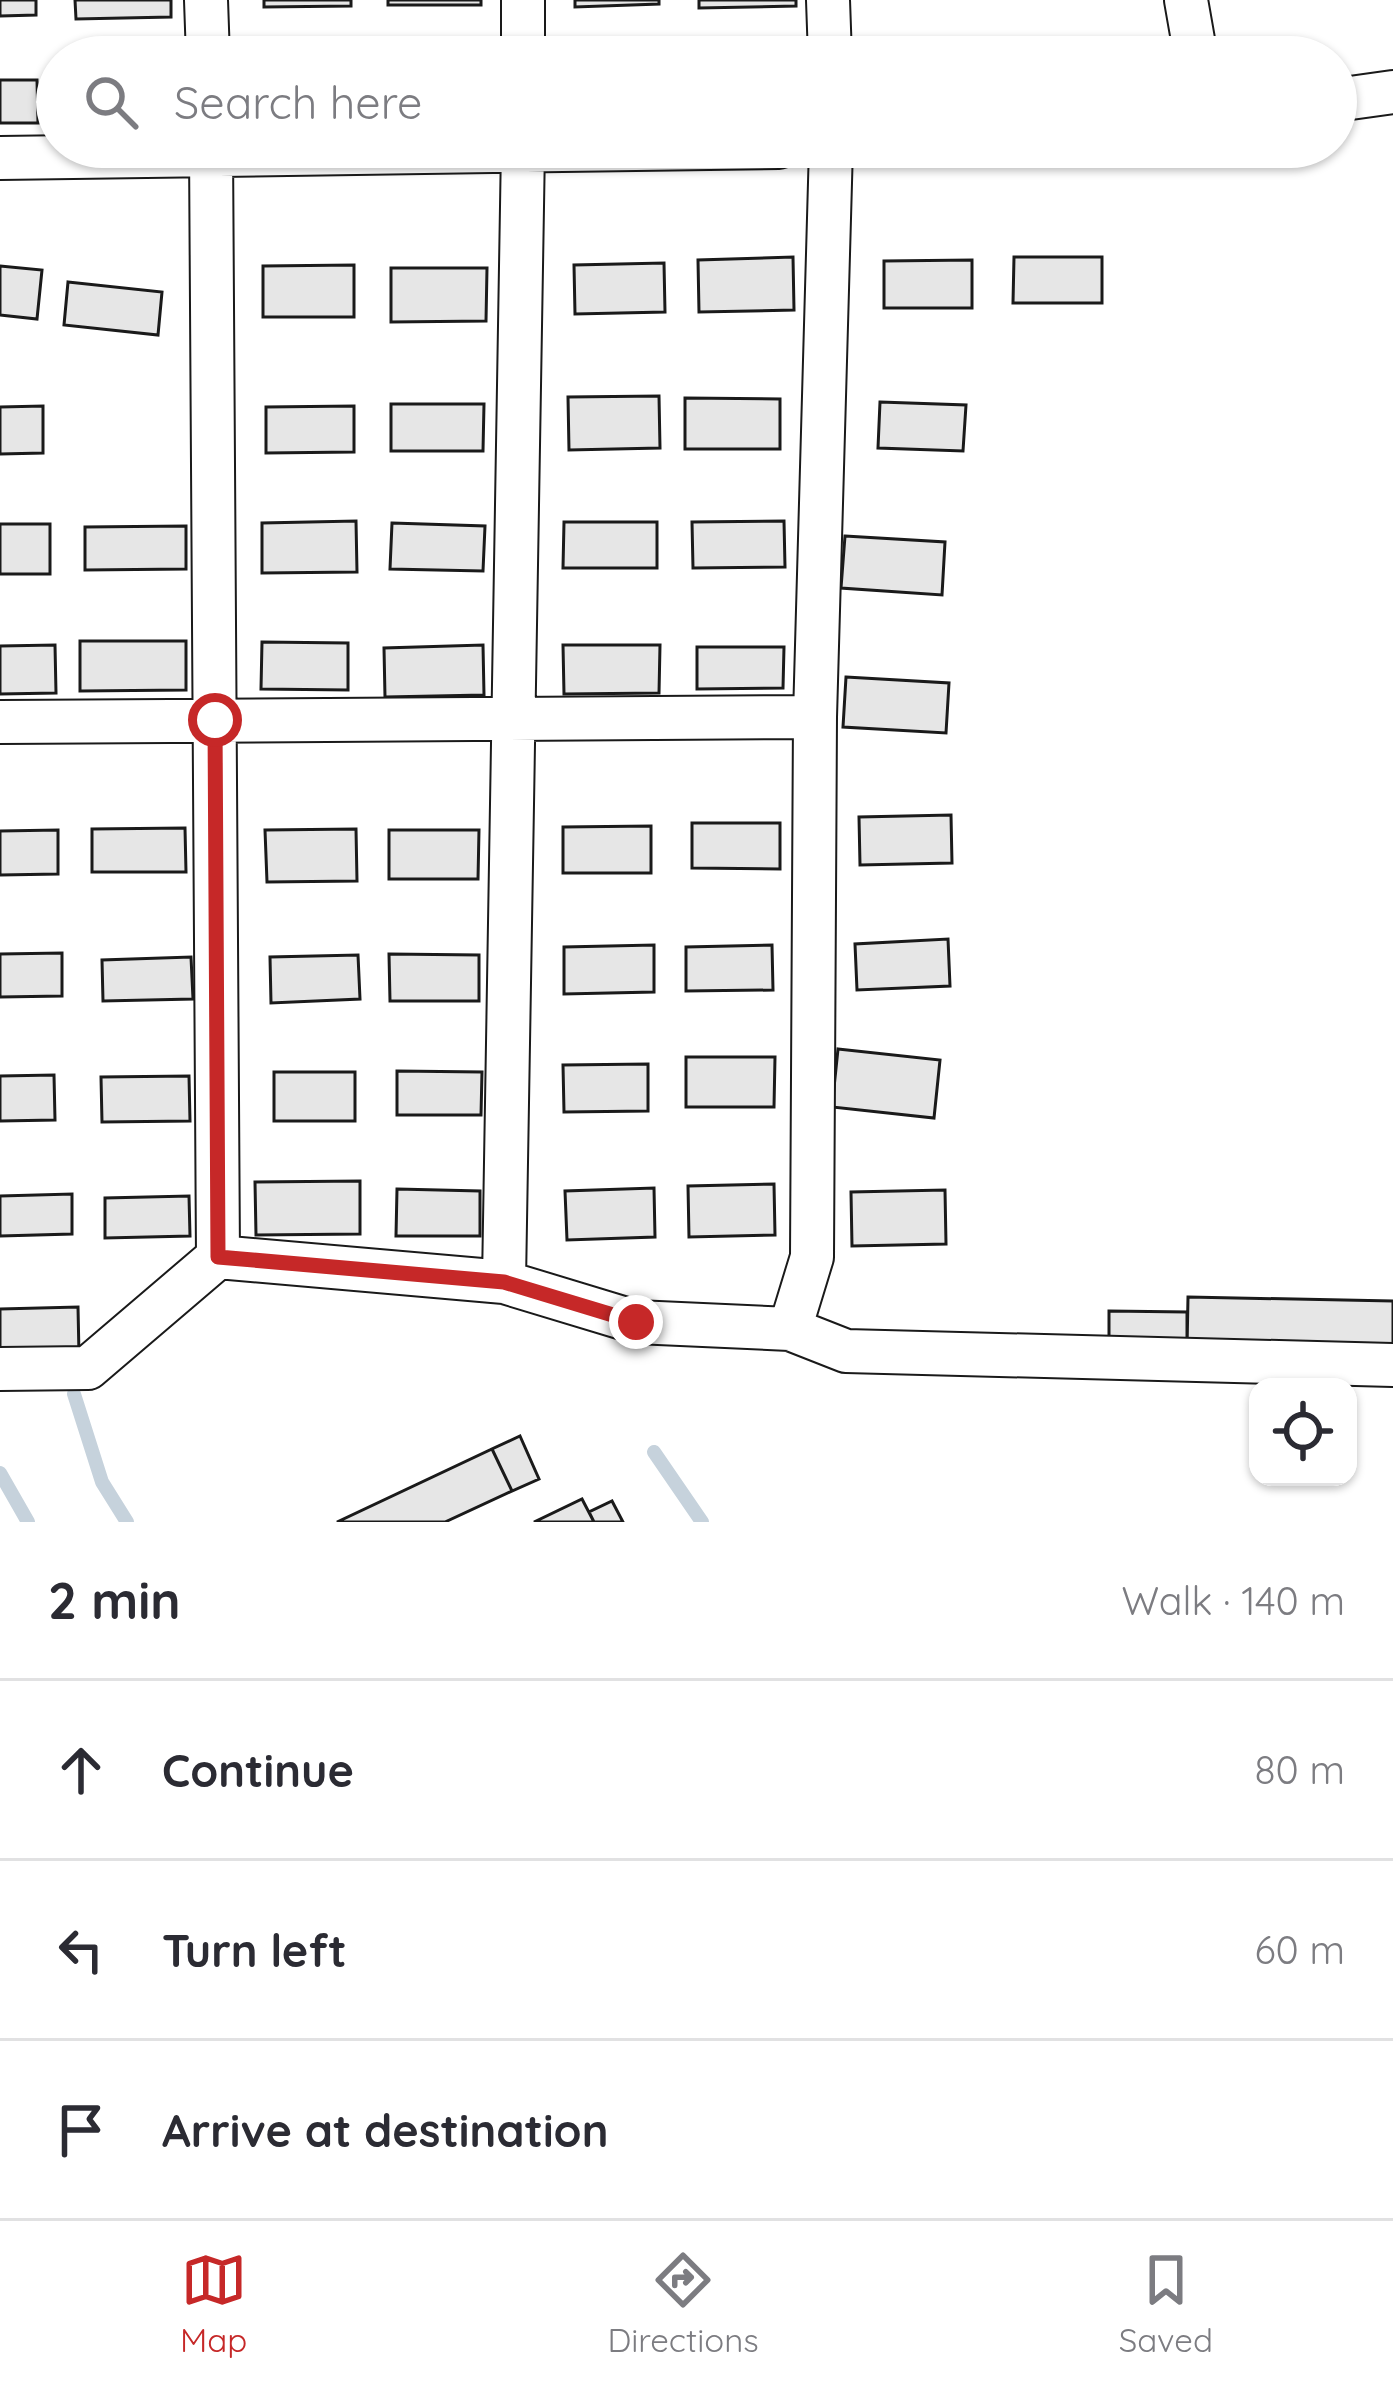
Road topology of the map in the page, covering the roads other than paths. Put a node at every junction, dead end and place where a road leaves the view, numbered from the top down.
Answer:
1 (206, 0) edge
2 (523, 0) edge
3 (828, 0) edge
4 (1186, 0) edge
5 (207, 36) edge
6 (523, 36) edge
7 (829, 36) edge
8 (1192, 36) edge
9 (1393, 92) edge
10 (1357, 97) edge
11 (36, 157) edge
12 (0, 158) edge
13 (211, 168) edge
14 (523, 168) edge
15 (830, 168) edge
16 (513, 717) junction
17 (815, 717) junction
18 (215, 720) junction
19 (0, 722) edge
20 (218, 1257) junction
21 (504, 1282) junction
22 (790, 1329) junction
23 (1393, 1365) edge
24 (0, 1369) edge

1 - 5 street
2 - 6 street
3 - 7 street
4 - 8 street
9 - 10 street
11 - 12 street
13 - 18 street
14 - 16 street
15 - 17 street
16 - 17 street
16 - 18 street
16 - 21 street
17 - 22 street
18 - 19 street
18 - 20 street
20 - 21 street
20 - 24 street
21 - 22 street
22 - 23 street

